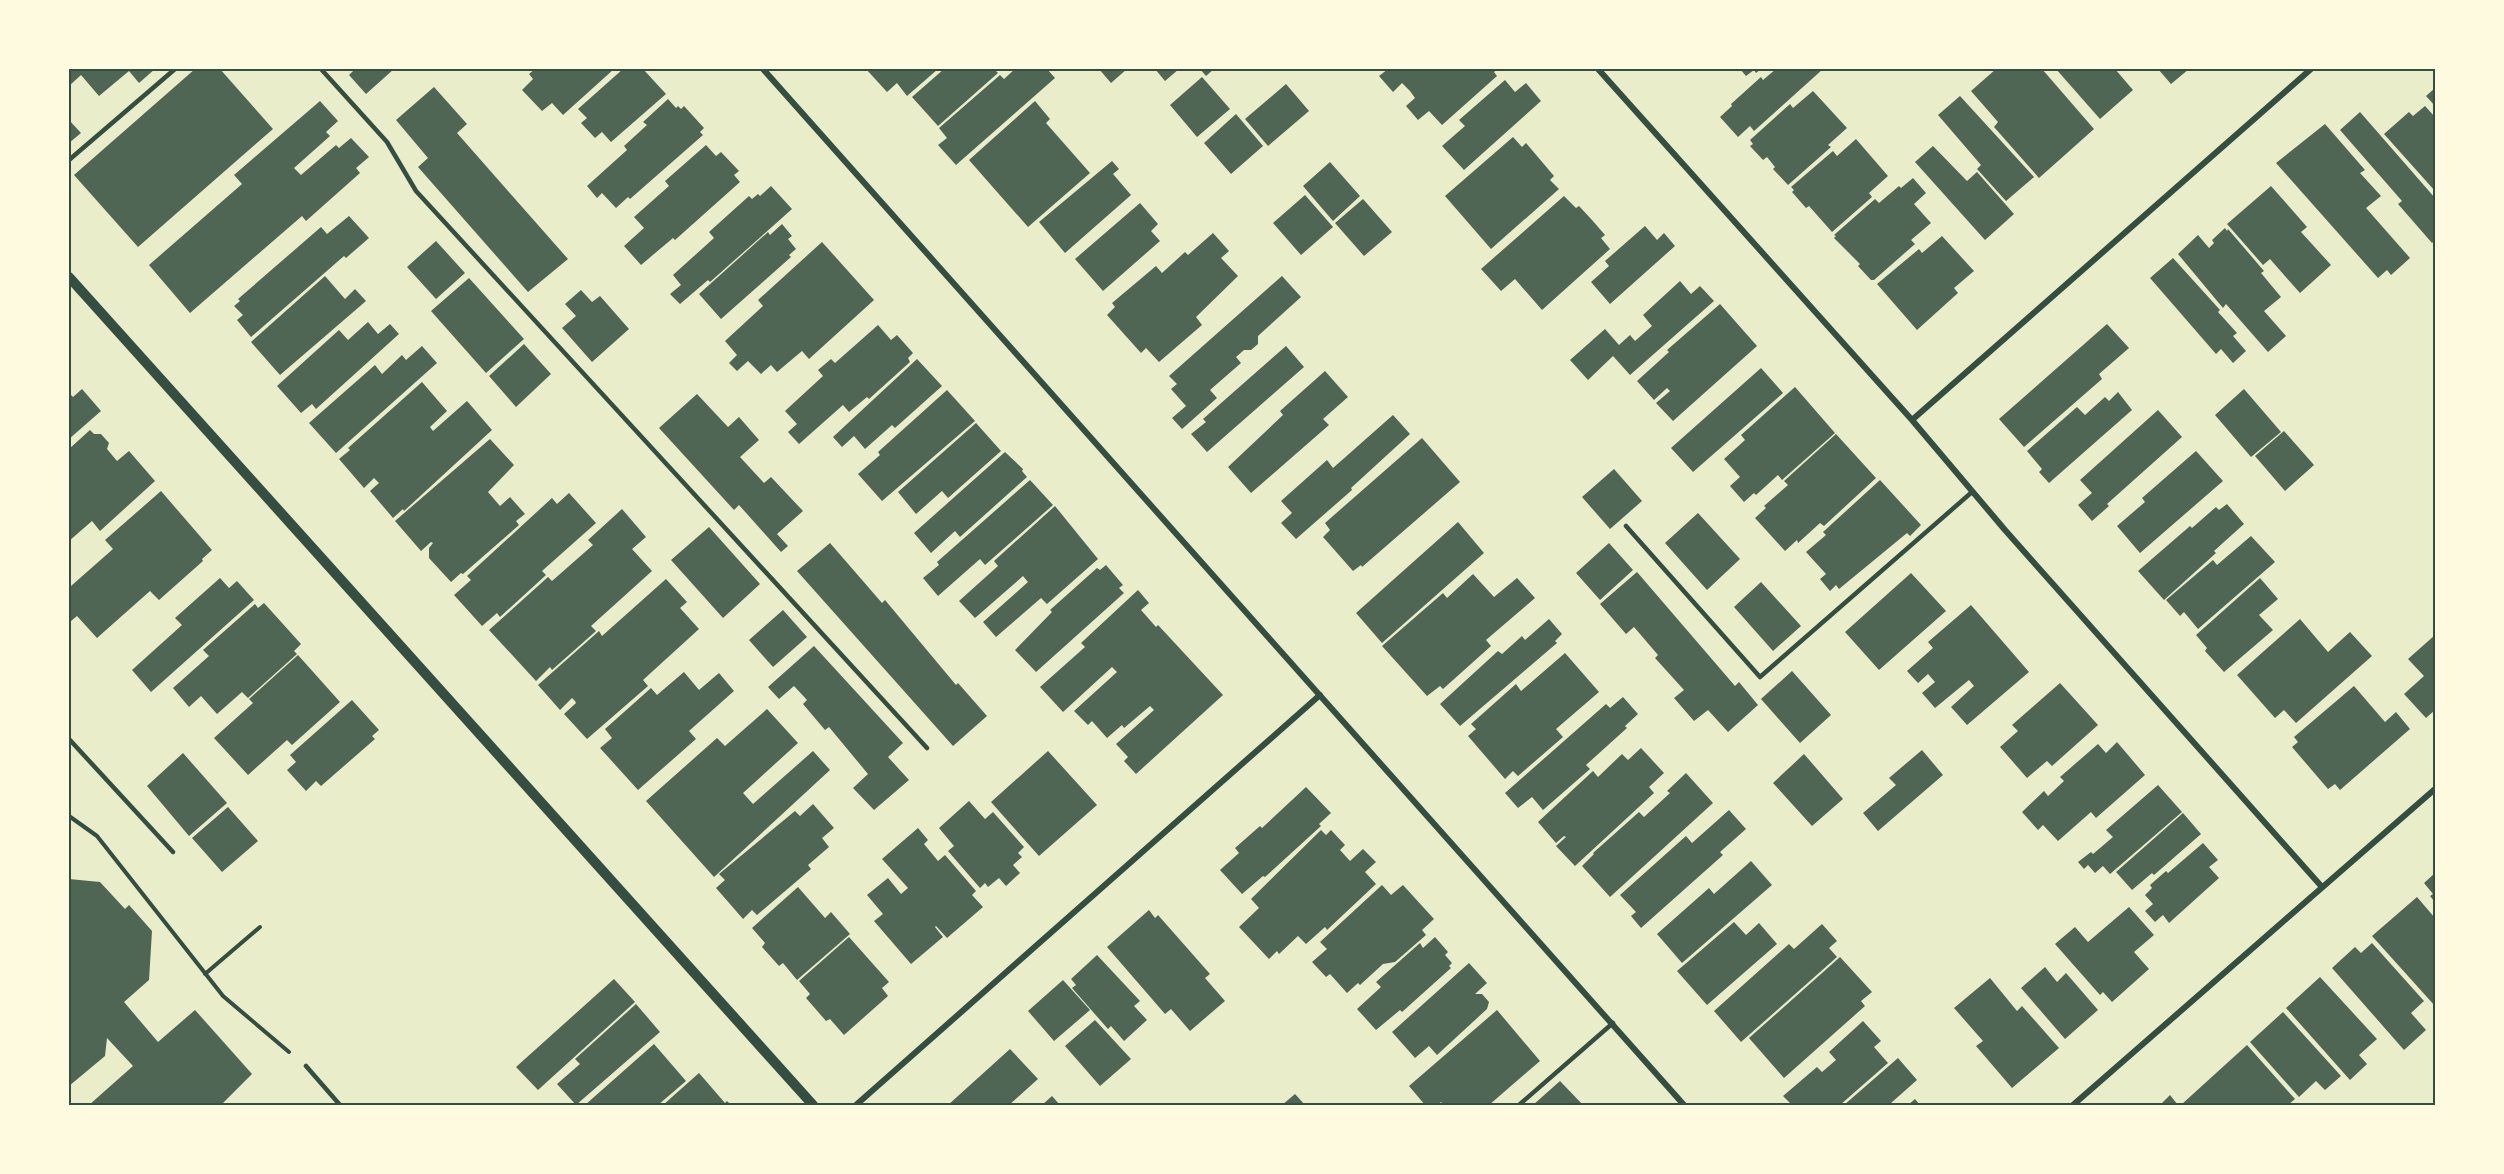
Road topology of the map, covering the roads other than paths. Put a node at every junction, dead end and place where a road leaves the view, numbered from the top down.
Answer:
1 (175, 69) edge
2 (321, 69) edge
3 (763, 69) edge
4 (1598, 69) edge
5 (2311, 69) edge
6 (69, 160) edge
7 (69, 277) edge
8 (1912, 420) junction
9 (1972, 492) junction
10 (1626, 526) dead end
11 (1320, 695) junction
12 (69, 739) edge
13 (927, 748) dead end
14 (2435, 789) edge
15 (173, 852) dead end
16 (2322, 887) junction
17 (1613, 1023) junction
18 (306, 1066) road end
19 (340, 1105) edge
20 (813, 1105) edge
21 (856, 1105) edge
22 (1519, 1105) edge
23 (1684, 1105) edge
24 (2073, 1105) edge

1 - 6 lane
2 - 13 lane
3 - 11 street
4 - 8 street
5 - 8 street
7 - 20 street
8 - 9 street
9 - 10 lane
9 - 16 street
11 - 17 street
11 - 21 street
12 - 15 lane
14 - 16 street
16 - 24 street
17 - 22 lane
17 - 23 street
18 - 19 lane

